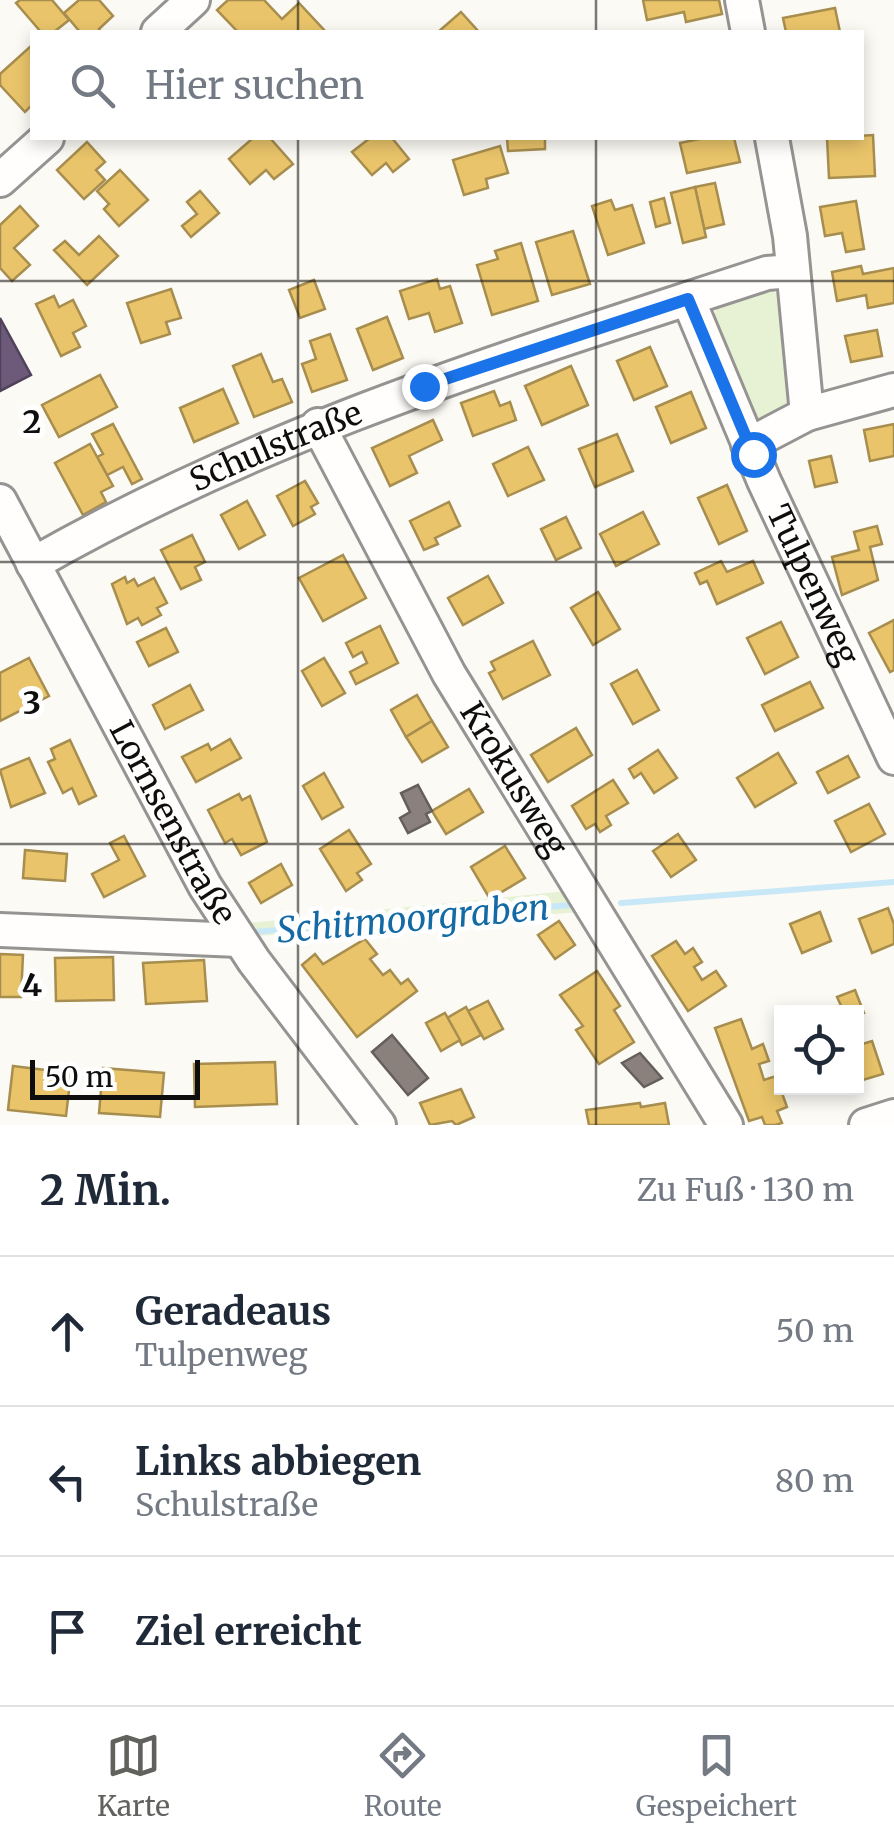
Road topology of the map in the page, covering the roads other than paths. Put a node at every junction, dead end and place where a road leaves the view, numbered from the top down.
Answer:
1 (193, 0) edge
2 (742, 0) edge
3 (160, 30) edge
4 (748, 30) edge
5 (44, 140) edge
6 (772, 140) edge
7 (0, 180) edge
8 (793, 271) junction
9 (688, 299) junction
10 (894, 390) edge
11 (807, 414) junction
12 (318, 425) junction
13 (748, 445) junction
14 (0, 501) edge
15 (33, 564) junction
16 (894, 758) edge
17 (0, 930) edge
18 (239, 940) junction
19 (894, 1116) edge
20 (379, 1125) edge
21 (726, 1125) edge
22 (866, 1125) edge

1 - 3 street
2 - 4 street
5 - 7 street
6 - 8 street
8 - 9 street, Schulstraße
8 - 11 street
9 - 12 street, Schulstraße
9 - 13 street, Tulpenweg
10 - 11 street
11 - 13 street
12 - 15 street, Schulstraße
12 - 21 street, Krokusweg
13 - 16 street, Tulpenweg
14 - 15 street, Lornsenstraße
15 - 18 street, Lornsenstraße
17 - 18 street
18 - 20 street, Lornsenstraße
19 - 22 street

